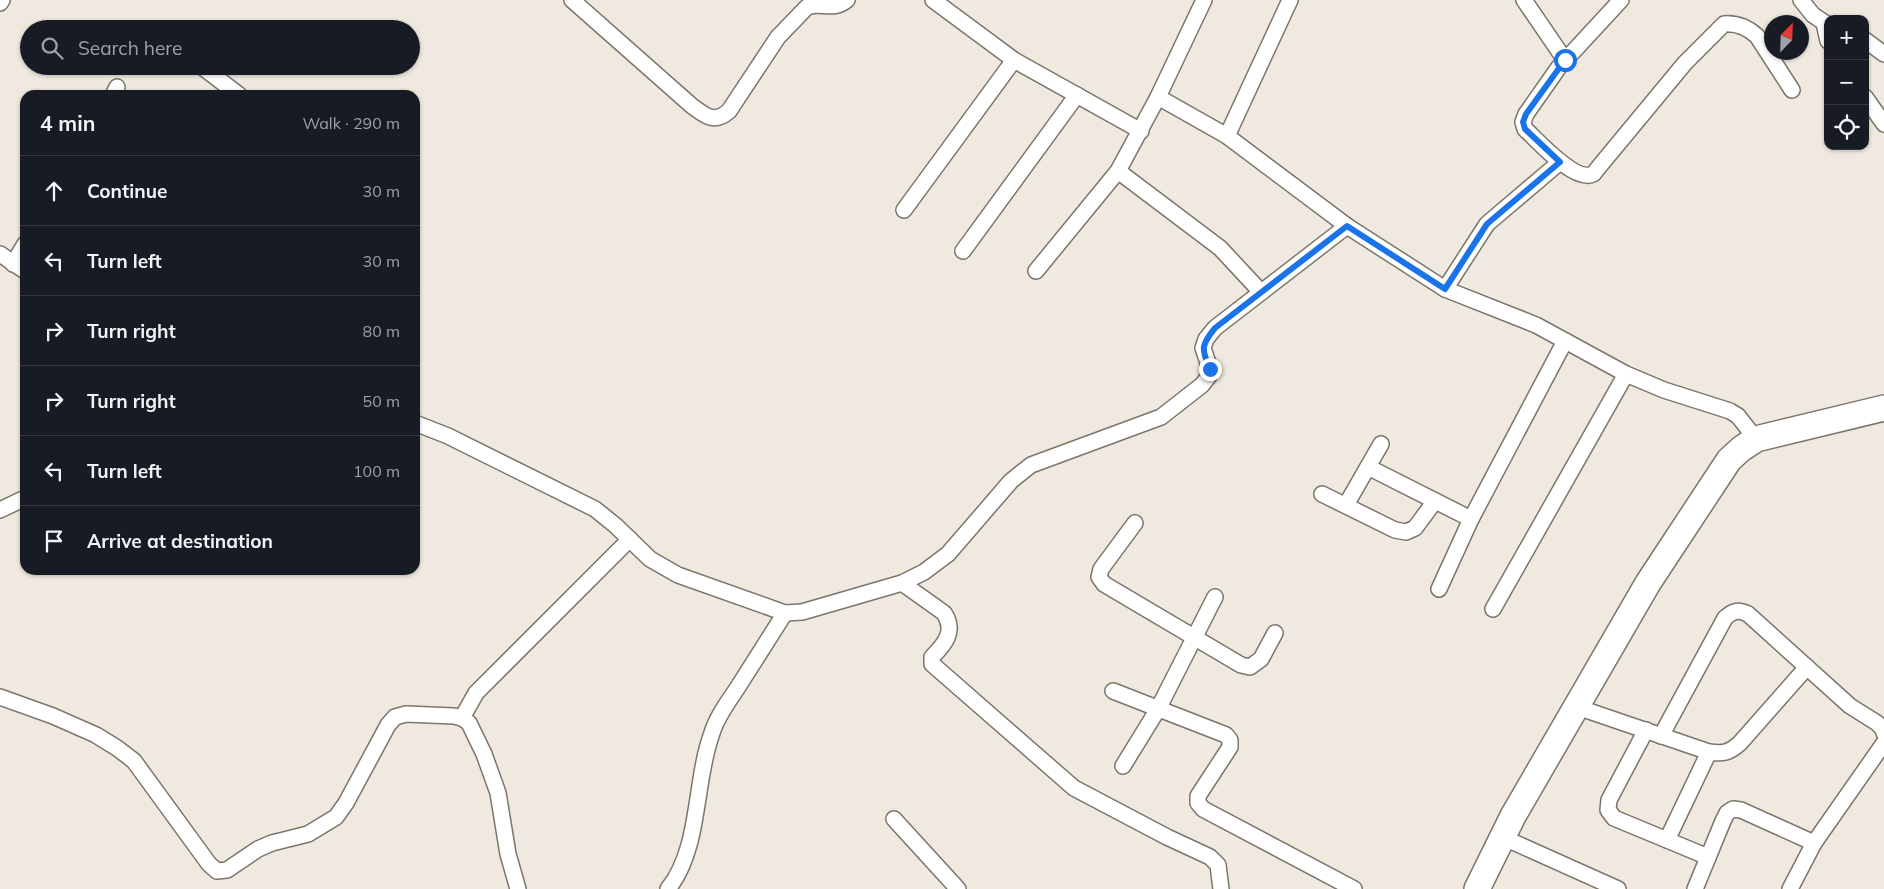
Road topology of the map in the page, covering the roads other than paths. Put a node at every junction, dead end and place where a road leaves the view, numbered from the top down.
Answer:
1 (572, 0) edge
2 (846, 0) edge
3 (933, 0) edge
4 (1204, 0) edge
5 (1290, 0) edge
6 (1524, 0) edge
7 (1801, 0) edge
8 (1613, 3) edge
9 (1824, 23) edge
10 (1869, 43) edge
11 (1884, 54) edge
12 (1014, 60) junction
13 (1565, 60) junction
14 (213, 75) edge
15 (232, 90) edge
16 (1792, 90) dead end
17 (1077, 95) junction
18 (1158, 97) junction
19 (1869, 103) edge
20 (1884, 124) edge
21 (1141, 131) junction
22 (1228, 136) junction
23 (1560, 162) junction
24 (1118, 171) junction
25 (904, 210) dead end
26 (1347, 226) junction
27 (962, 251) dead end
28 (0, 254) edge
29 (19, 268) edge
30 (1036, 272) dead end
31 (1445, 289) junction
32 (1261, 292) junction
33 (1565, 341) junction
34 (1626, 374) junction
35 (1884, 408) edge
36 (420, 425) edge
37 (1756, 438) junction
38 (1381, 444) dead end
39 (1368, 467) junction
40 (1322, 494) dead end
41 (20, 500) edge
42 (1435, 501) junction
43 (1346, 505) junction
44 (0, 510) edge
45 (1471, 519) junction
46 (1135, 523) dead end
47 (630, 539) junction
48 (902, 583) junction
49 (1439, 588) dead end
50 (1215, 597) dead end
51 (1493, 609) dead end
52 (785, 613) junction
53 (1275, 633) dead end
54 (1194, 638) junction
55 (1807, 667) junction
56 (1113, 691) dead end
57 (0, 697) edge
58 (1576, 706) junction
59 (1158, 709) junction
60 (462, 718) junction
61 (1646, 730) junction
62 (1884, 733) edge
63 (1661, 736) junction
64 (1884, 743) edge
65 (1709, 752) junction
66 (1123, 766) dead end
67 (894, 819) dead end
68 (1502, 837) junction
69 (1667, 840) junction
70 (1814, 843) junction
71 (1708, 857) junction
72 (518, 889) edge
73 (668, 889) edge
74 (958, 889) edge
75 (1221, 889) edge
76 (1354, 889) edge
77 (1477, 889) edge
78 (1618, 889) edge
79 (1695, 889) edge
80 (1790, 889) edge

1 - 2 street
3 - 12 street
4 - 18 street
5 - 22 street
6 - 13 street
7 - 9 street
8 - 13 street
10 - 11 street
12 - 17 street
12 - 25 street
13 - 23 street
14 - 15 street
16 - 23 street
17 - 21 street
17 - 27 street
18 - 21 street
18 - 22 street
19 - 20 street
21 - 24 street
22 - 26 street
23 - 31 street
24 - 30 street
24 - 32 street
26 - 31 street
26 - 32 street
28 - 29 street
31 - 33 street
32 - 48 street
33 - 34 street
33 - 45 street
34 - 37 street
34 - 51 street
35 - 37 main road
36 - 47 street
37 - 58 main road
38 - 39 street
39 - 42 street
39 - 43 street
40 - 43 street
41 - 44 street
42 - 43 street
42 - 45 street
45 - 49 street
46 - 54 street
47 - 52 street
47 - 60 street
48 - 52 street
48 - 75 street
50 - 54 street
52 - 73 street
53 - 54 street
54 - 59 street
55 - 62 street
55 - 63 street
55 - 65 street
56 - 59 street
57 - 60 street
58 - 61 street
58 - 68 main road
59 - 66 street
59 - 76 street
60 - 72 street
61 - 63 street
61 - 69 street
63 - 65 street
64 - 70 street
65 - 69 street
67 - 74 street
68 - 77 main road
68 - 78 street
69 - 71 street
70 - 71 street
70 - 80 street
71 - 79 street

